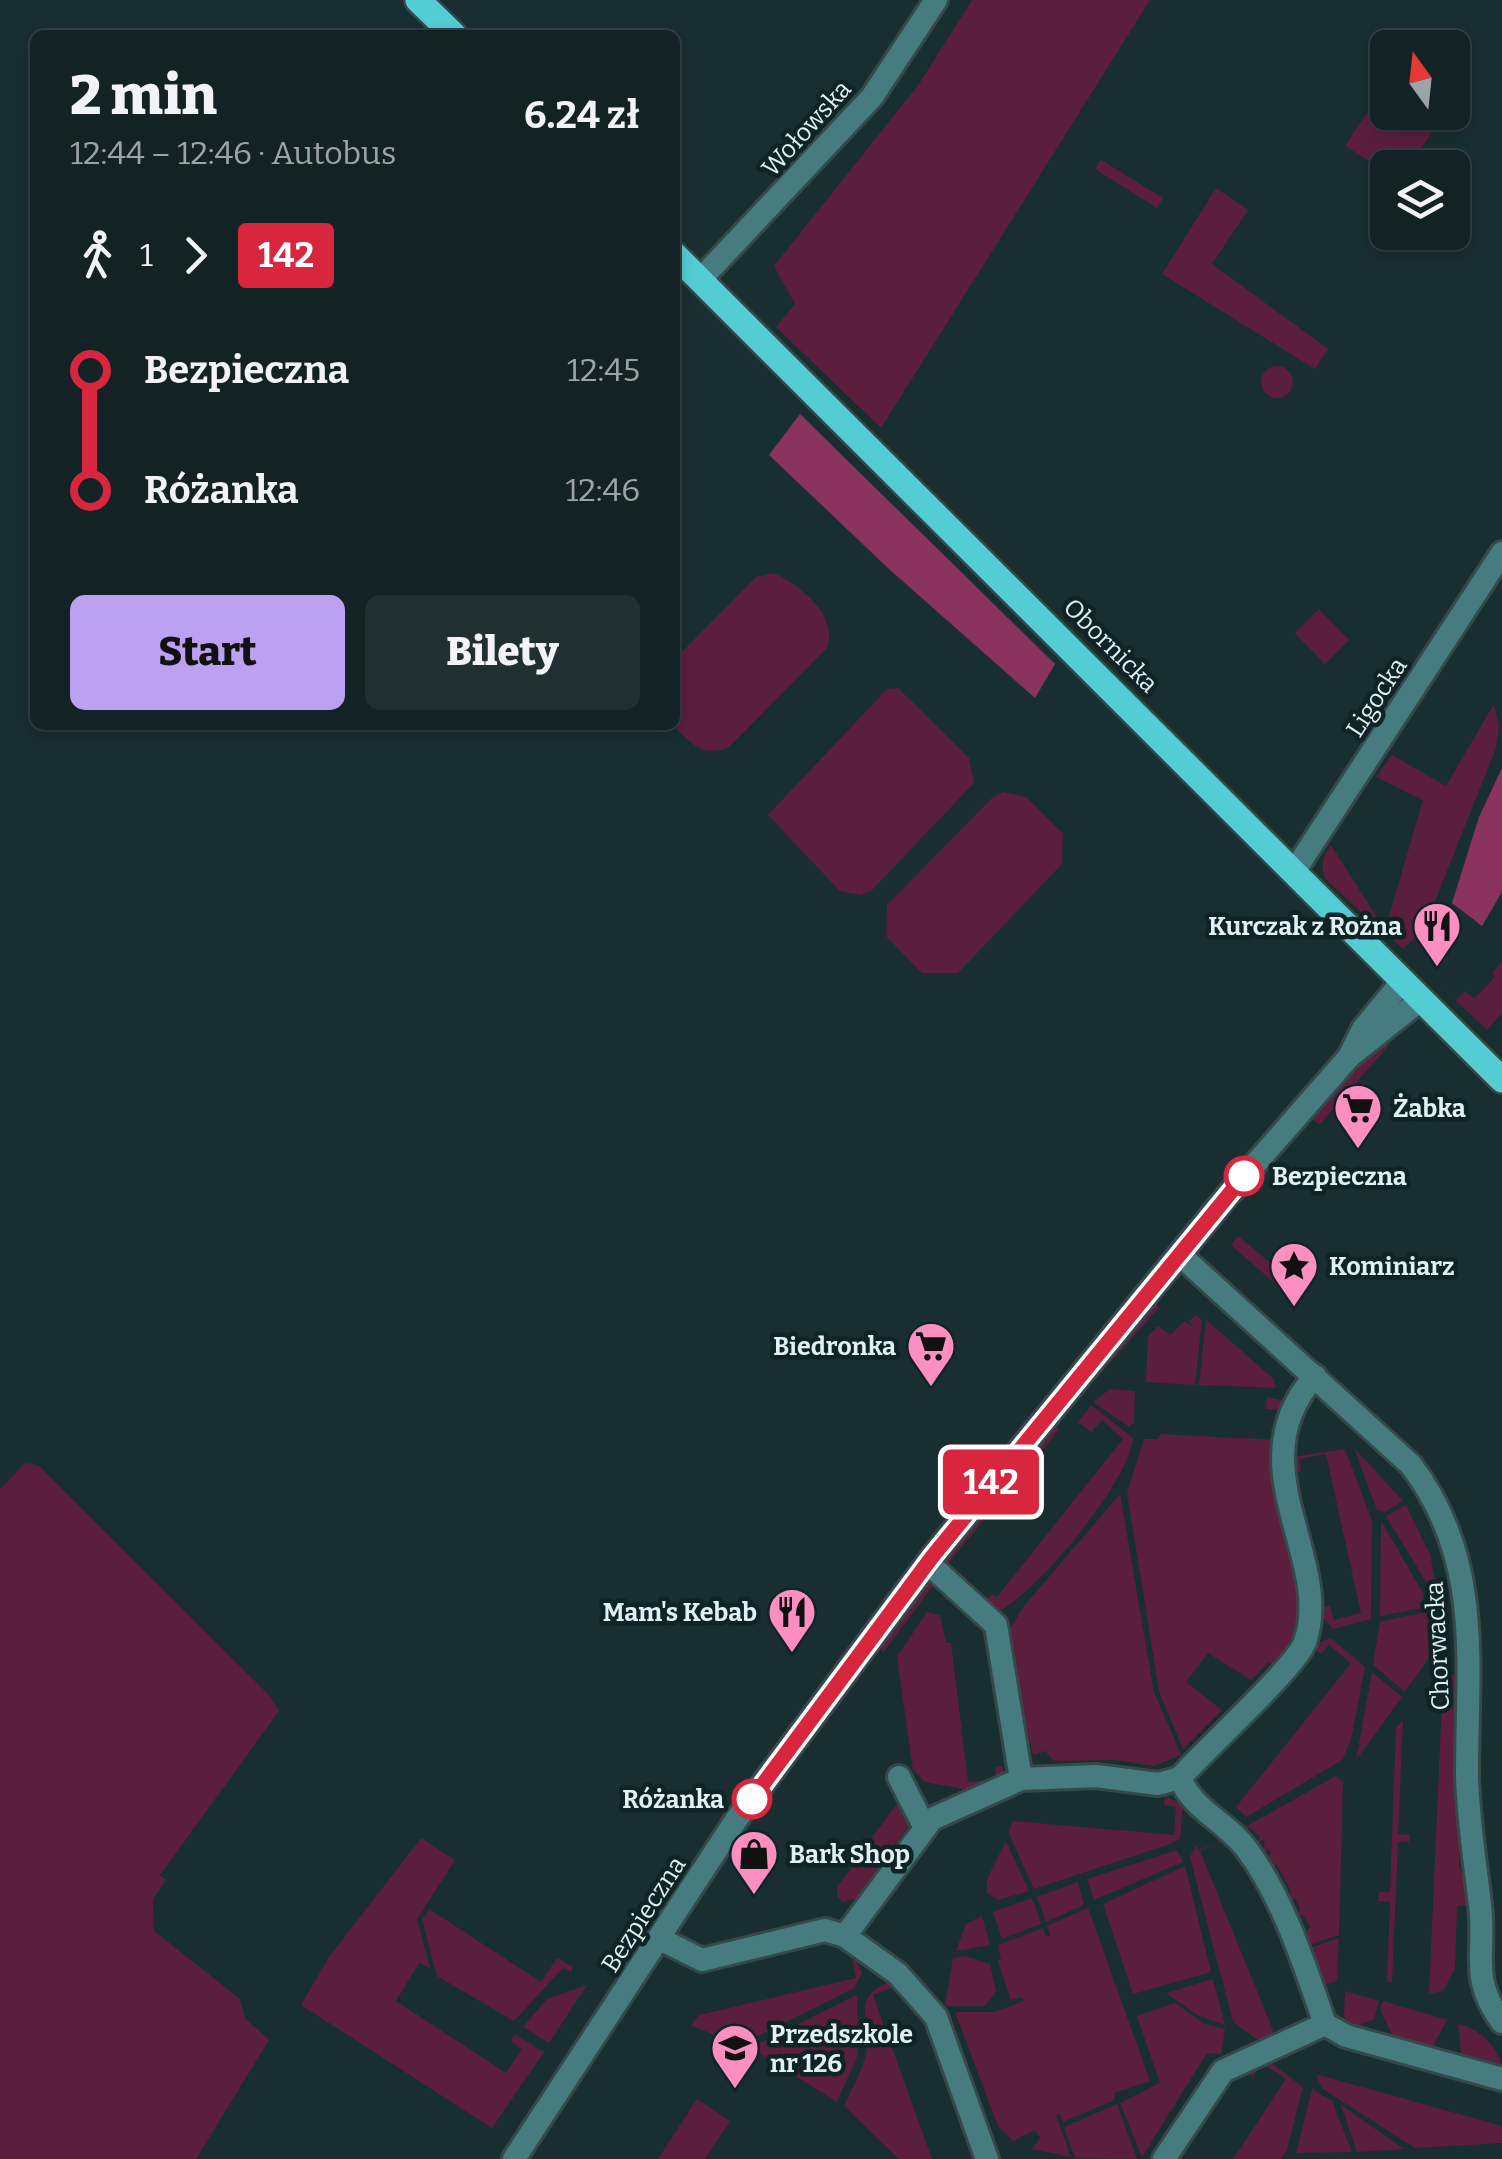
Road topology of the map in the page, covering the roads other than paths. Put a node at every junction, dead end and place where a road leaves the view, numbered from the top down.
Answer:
1 (418, 0) edge
2 (936, 0) edge
3 (449, 30) edge
4 (680, 260) edge
5 (700, 280) junction
6 (1502, 553) edge
7 (1295, 870) junction
8 (1401, 982) junction
9 (1420, 1001) junction
10 (1350, 1058) junction
11 (1502, 1080) edge
12 (1180, 1256) junction
13 (1315, 1376) junction
14 (928, 1563) junction
15 (899, 1777) dead end
16 (1180, 1778) junction
17 (1021, 1779) junction
18 (925, 1828) junction
19 (845, 1936) junction
20 (660, 1939) junction
21 (1502, 2022) edge
22 (1325, 2024) junction
23 (1502, 2079) edge
24 (521, 2157) edge
25 (987, 2159) edge
26 (1164, 2159) edge

1 - 3 main road
2 - 5 street, Wołowska
4 - 5 main road, Obornicka
5 - 7 main road, Obornicka
6 - 7 street, Ligocka
7 - 8 main road, Obornicka
8 - 9 main road, Obornicka
8 - 10 street, Bezpieczna
9 - 10 street, Bezpieczna
9 - 11 main road, Obornicka
10 - 12 street, Bezpieczna
12 - 13 street, Chorwacka
12 - 14 street, Bezpieczna
13 - 16 street
13 - 21 street, Chorwacka
14 - 17 street
14 - 20 street, Bezpieczna
15 - 18 street
16 - 17 street
16 - 22 street
17 - 18 street
18 - 19 street
19 - 20 street
19 - 25 street
20 - 24 street, Bezpieczna
22 - 23 street
22 - 26 street

